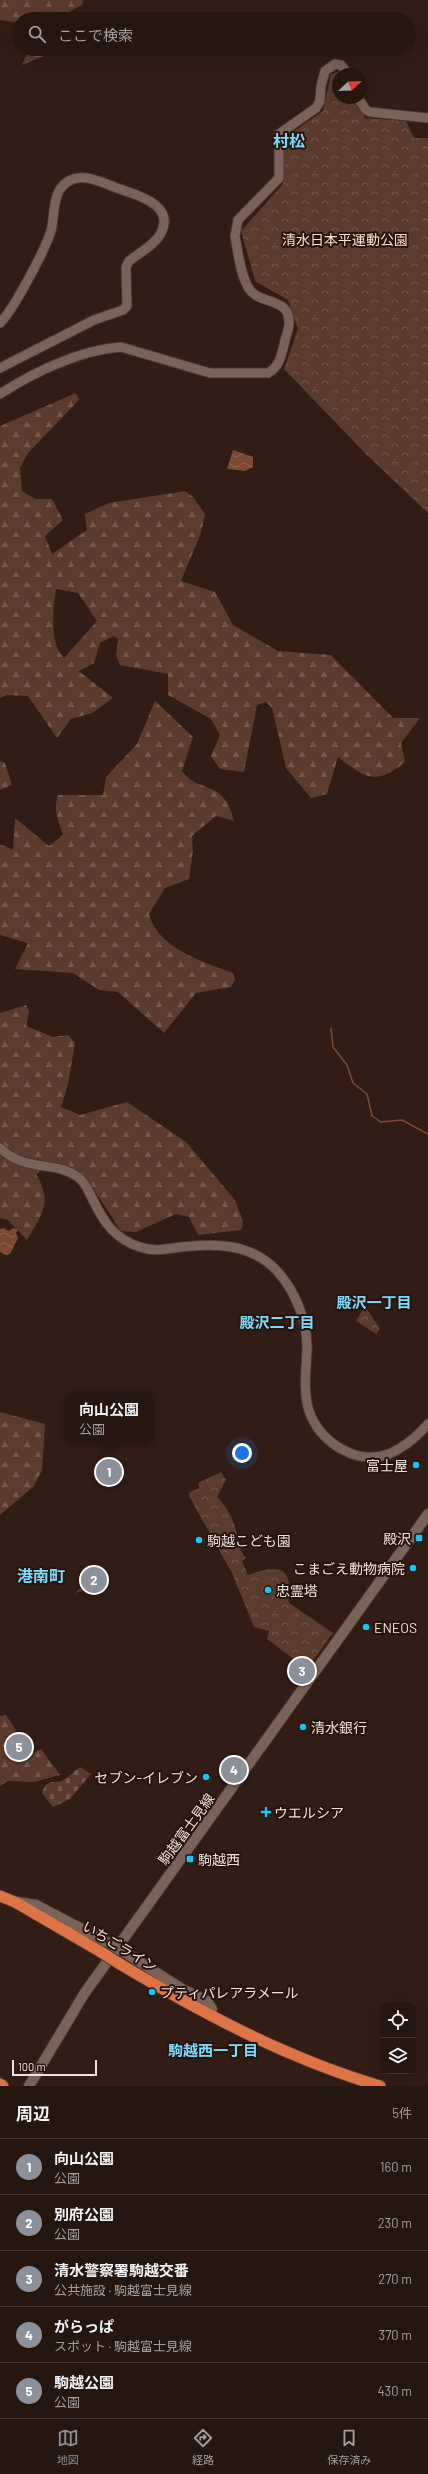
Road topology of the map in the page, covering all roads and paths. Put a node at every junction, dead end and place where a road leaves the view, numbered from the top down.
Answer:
1 (343, 68) edge
2 (362, 104) edge
3 (428, 118) edge
4 (0, 323) edge
5 (0, 368) edge
6 (0, 394) edge
7 (0, 1148) edge
8 (428, 1424) edge
9 (428, 1514) edge
10 (0, 1896) edge
11 (15, 1902) junction
12 (118, 1948) junction
13 (211, 2016) junction
14 (0, 2084) edge
15 (3, 2086) edge
16 (29, 2086) edge
17 (380, 2086) edge

1 - 6 street
2 - 3 street
4 - 5 street
7 - 8 street
9 - 12 main road, 駒越富士見線
10 - 11 highway, いちごライン
11 - 12 main road
11 - 13 highway, いちごライン, bridge
12 - 13 main road
12 - 16 main road, 駒越富士見線
13 - 17 highway, いちごライン
14 - 15 highway

